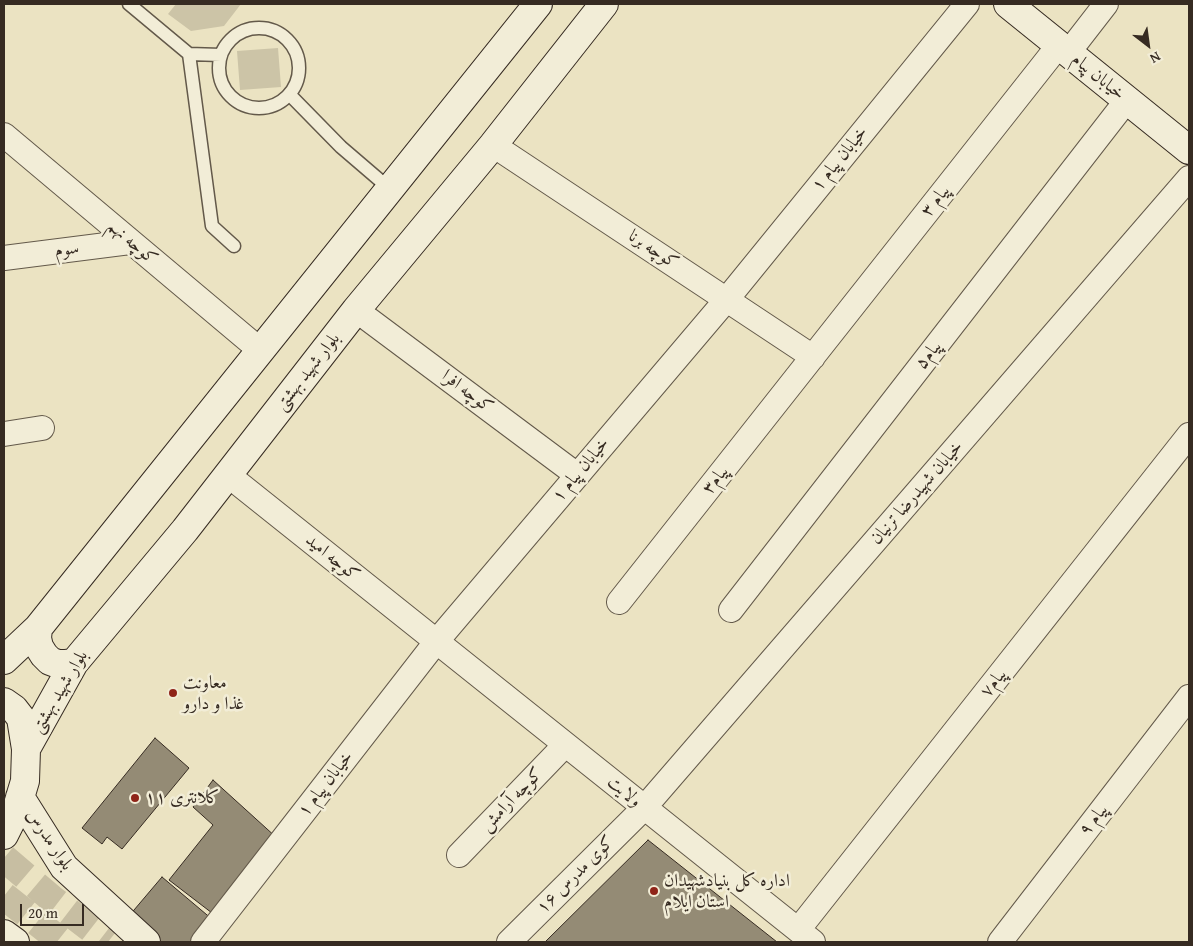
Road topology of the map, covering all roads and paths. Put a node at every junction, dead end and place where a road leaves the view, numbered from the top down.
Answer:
1 (129, 4) edge
2 (538, 4) edge
3 (604, 4) edge
4 (967, 4) edge
5 (1008, 4) edge
6 (1106, 4) edge
7 (1064, 49) junction
8 (189, 54) junction
9 (221, 55) junction
10 (290, 95) junction
11 (1127, 100) junction
12 (4, 135) edge
13 (493, 145) junction
14 (1189, 150) edge
15 (1189, 178) edge
16 (390, 189) junction
17 (130, 242) junction
18 (234, 246) dead end
19 (4, 258) edge
20 (727, 299) junction
21 (356, 310) junction
22 (260, 350) junction
23 (813, 357) junction
24 (42, 428) dead end
25 (4, 434) edge
26 (1189, 435) edge
27 (228, 475) junction
28 (578, 475) junction
29 (619, 602) dead end
30 (731, 610) dead end
31 (38, 628) junction
32 (436, 642) junction
33 (4, 660) edge
34 (74, 663) junction
35 (1189, 698) edge
36 (4, 702) edge
37 (565, 745) junction
38 (26, 749) junction
39 (20, 797) junction
40 (644, 808) junction
41 (4, 835) edge
42 (459, 855) dead end
43 (4, 934) edge
44 (805, 936) edge
45 (15, 942) edge
46 (146, 942) edge
47 (203, 942) edge
48 (508, 942) edge
49 (1000, 942) edge

1 - 8 lane
2 - 16 main road
3 - 13 main road, بلوار شهید بهشتی
4 - 20 street, خیابان پیام ۱
5 - 7 main road, خیابان پیام
6 - 7 street, پیام ۳
7 - 11 main road, خیابان پیام
7 - 23 street, پیام ۳
8 - 9 lane
8 - 18 lane
9 - 10 lane
9 - 10 lane
10 - 16 lane
11 - 14 main road, خیابان پیام
11 - 30 street, پیام۵
12 - 17 street, کوچه نهم
13 - 20 street, کوچه برنا
13 - 21 main road, بلوار شهید بهشتی
15 - 40 street, خیابان شهیدرضا ترنیان
16 - 22 main road
17 - 19 street, سوم
17 - 22 street, کوچه نهم
20 - 23 street, کوچه برنا
20 - 28 street, خیابان پیام ۱
21 - 27 main road, بلوار شهید بهشتی
21 - 28 street, کوچه افرا
22 - 31 main road
23 - 29 street, پیام۳
24 - 25 street
26 - 44 street, پیام۷
27 - 32 street, کوچه امید
27 - 34 main road, بلوار شهید بهشتی
28 - 32 street, خیابان پیام ۱
31 - 33 main road
31 - 34 main road
32 - 37 street, ولایت
32 - 47 street, خیابان پیام ۱
34 - 38 main road, بلوار شهید بهشتی
35 - 49 street, پیام ۹
36 - 38 main road
37 - 40 street, ولایت
37 - 42 street, کوچه آرامش
38 - 39 main road
39 - 41 main road
39 - 46 main road, بلوار مدرس
40 - 44 street, ولایت
40 - 48 street, کوی مدرس ۱۶
43 - 45 main road

